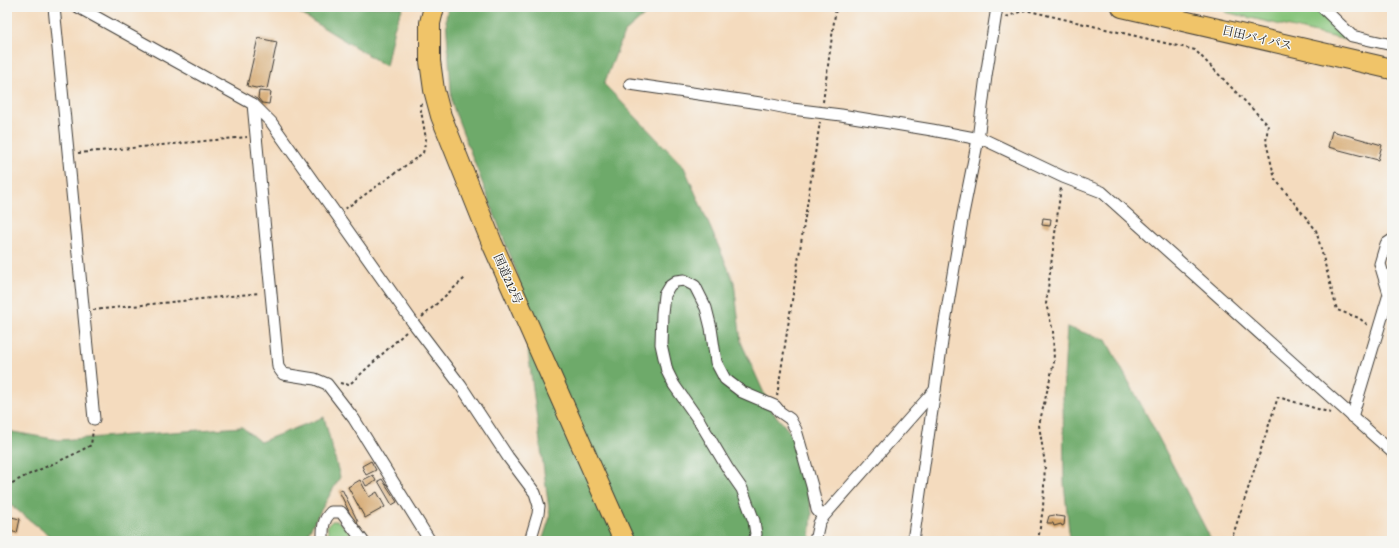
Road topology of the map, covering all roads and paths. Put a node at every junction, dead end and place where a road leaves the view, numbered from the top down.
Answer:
1 (54, 7) edge
2 (78, 7) edge
3 (434, 7) edge
4 (836, 7) edge
5 (997, 7) edge
6 (1122, 7) edge
7 (1322, 7) edge
8 (995, 21) junction
9 (1392, 45) edge
10 (1392, 69) edge
11 (630, 84) dead end
12 (425, 102) dead end
13 (253, 104) junction
14 (822, 113) junction
15 (256, 136) junction
16 (978, 139) junction
17 (68, 154) junction
18 (1063, 177) junction
19 (336, 215) junction
20 (1392, 240) edge
21 (466, 277) dead end
22 (271, 292) junction
23 (84, 311) junction
24 (414, 324) junction
25 (1377, 333) junction
26 (338, 382) dead end
27 (936, 390) junction
28 (776, 406) junction
29 (1350, 415) junction
30 (94, 419) joint
31 (1392, 452) edge
32 (7, 486) edge
33 (823, 517) junction
34 (323, 541) edge
35 (363, 541) edge
36 (430, 541) edge
37 (530, 541) edge
38 (624, 541) edge
39 (754, 541) edge
40 (815, 541) edge
41 (913, 541) edge
42 (1038, 541) edge
43 (1230, 541) edge

1 - 17 street
2 - 13 street
3 - 38 highway, 国道212号
4 - 14 path
5 - 8 street
6 - 10 highway, 日田バイパス
7 - 9 street
8 - 16 street
8 - 25 path
11 - 14 street
12 - 19 path
13 - 15 street
13 - 19 street
14 - 16 street
14 - 28 path
15 - 17 path
15 - 22 street
16 - 18 street
16 - 27 street
17 - 23 street
18 - 29 street
18 - 42 path
19 - 24 street
20 - 25 street
21 - 24 path
22 - 23 path
22 - 36 street
23 - 30 street
24 - 26 path
24 - 37 street
25 - 29 street
27 - 33 street
27 - 41 street
28 - 33 street
28 - 39 street
29 - 31 street
29 - 43 path
30 - 32 path
33 - 40 street
34 - 35 street

